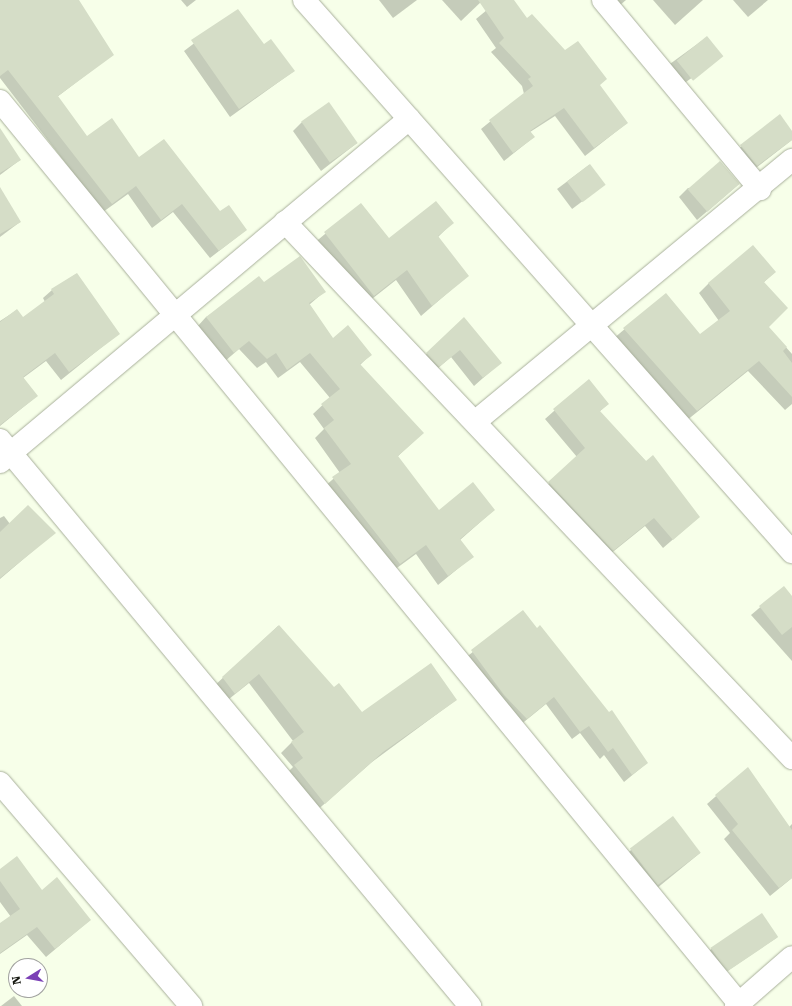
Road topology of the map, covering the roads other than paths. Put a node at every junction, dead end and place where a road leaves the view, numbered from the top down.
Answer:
1 (304, 0) edge
2 (603, 0) edge
3 (0, 101) edge
4 (409, 118) junction
5 (792, 161) edge
6 (760, 189) junction
7 (285, 222) junction
8 (175, 315) junction
9 (590, 324) junction
10 (476, 421) junction
11 (4, 452) edge
12 (792, 552) edge
13 (792, 758) edge
14 (0, 783) edge
15 (792, 957) edge
16 (739, 1005) edge
17 (191, 1006) edge
18 (470, 1006) edge

1 - 4 street
2 - 6 street
3 - 8 street
4 - 7 street
4 - 9 street
5 - 6 street
6 - 9 street
7 - 8 street
7 - 10 street
8 - 11 street
8 - 16 street
9 - 10 street
9 - 12 street
10 - 13 street
11 - 18 street
14 - 17 street
15 - 16 street

